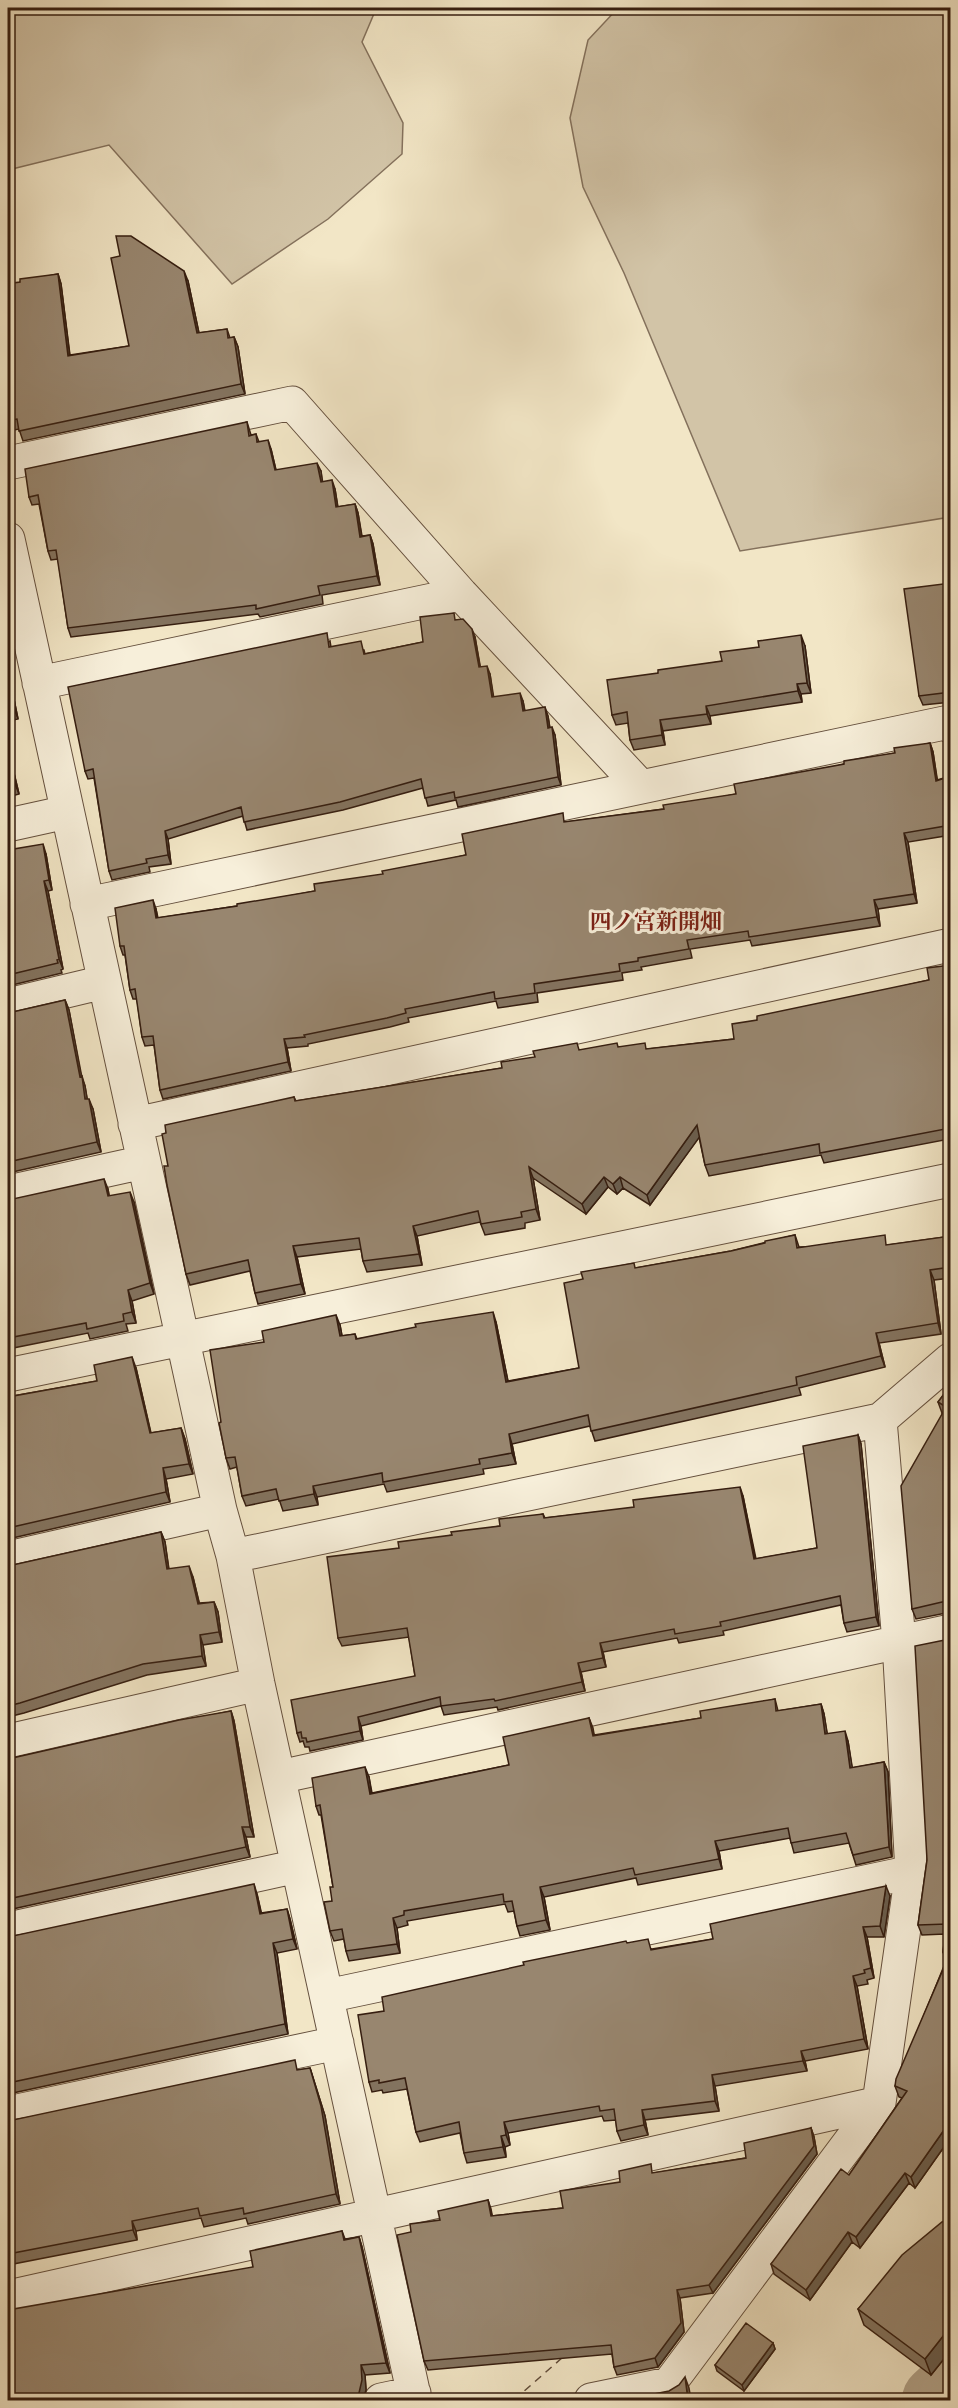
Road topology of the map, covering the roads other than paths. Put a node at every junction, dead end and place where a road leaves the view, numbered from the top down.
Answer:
1 (8, 463) edge
2 (8, 539) edge
3 (461, 594) junction
4 (18, 640) edge
5 (39, 683) junction
6 (951, 726) edge
7 (640, 786) junction
8 (67, 812) junction
9 (8, 825) edge
10 (87, 904) junction
11 (951, 945) edge
12 (104, 982) junction
13 (8, 1005) edge
14 (135, 1124) junction
15 (144, 1162) junction
16 (951, 1180) edge
17 (8, 1192) edge
18 (183, 1337) junction
19 (951, 1360) edge
20 (8, 1375) edge
21 (880, 1420) junction
22 (220, 1510) junction
23 (233, 1556) junction
24 (8, 1558) edge
25 (951, 1631) edge
26 (899, 1642) junction
27 (258, 1684) junction
28 (8, 1741) edge
29 (279, 1777) junction
30 (298, 1866) junction
31 (912, 1872) junction
32 (8, 1929) edge
33 (327, 1996) junction
34 (337, 2043) junction
35 (879, 2103) junction
36 (8, 2113) edge
37 (375, 2216) junction
38 (8, 2297) edge
39 (414, 2397) edge
40 (381, 2400) edge
41 (591, 2400) edge

1 - 3 street
2 - 4 street
3 - 5 street
3 - 7 street
4 - 5 street
5 - 8 street
6 - 7 street
7 - 10 street
8 - 9 street
8 - 10 street
10 - 12 street
11 - 14 street
12 - 13 street
12 - 14 street
14 - 15 street
15 - 17 street
15 - 18 street
16 - 18 street
18 - 20 street
18 - 22 street
19 - 21 street
21 - 23 street
21 - 26 street
22 - 23 street
22 - 24 street
23 - 27 street
25 - 26 street
26 - 29 street
26 - 31 street
27 - 28 street
27 - 29 street
29 - 30 street
30 - 32 street
30 - 33 street
31 - 33 street
31 - 35 street
33 - 34 street
34 - 36 street
34 - 37 street
35 - 37 street
35 - 41 street
37 - 38 street
37 - 39 street
39 - 40 street

